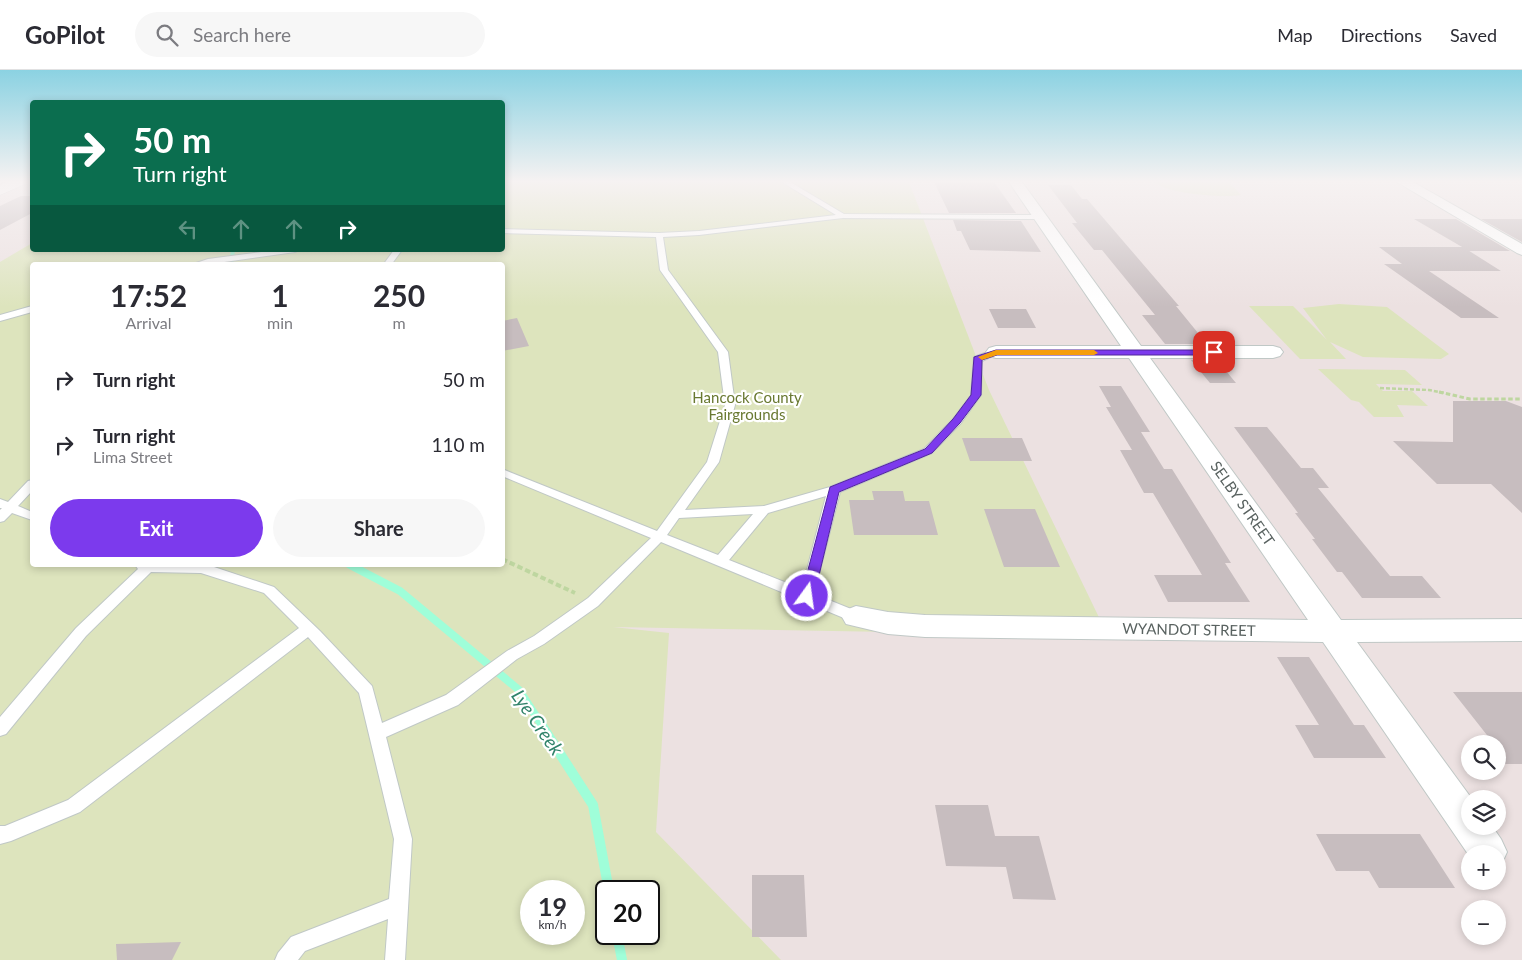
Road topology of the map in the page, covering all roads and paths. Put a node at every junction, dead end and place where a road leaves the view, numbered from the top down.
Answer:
1 (780, 224) edge
2 (1045, 224) edge
3 (1476, 224) edge
4 (505, 230) edge
5 (658, 235) junction
6 (1522, 250) edge
7 (282, 252) edge
8 (214, 262) edge
9 (30, 310) edge
10 (0, 318) edge
11 (996, 352) joint
12 (1273, 352) dead end
13 (1136, 353) junction
14 (1380, 388) dead end
15 (1522, 399) edge
16 (505, 473) edge
17 (30, 486) edge
18 (834, 490) junction
19 (5, 505) edge
20 (764, 510) junction
21 (675, 514) junction
22 (30, 515) edge
23 (0, 518) edge
24 (660, 536) junction
25 (505, 560) edge
26 (721, 561) junction
27 (145, 567) edge
28 (174, 567) edge
29 (807, 596) junction
30 (593, 602) junction
31 (856, 617) joint
32 (310, 629) junction
33 (1522, 630) edge
34 (1333, 631) junction
35 (0, 729) edge
36 (377, 733) junction
37 (1461, 814) edge
38 (0, 835) edge
39 (399, 905) junction
40 (285, 960) edge
41 (395, 960) edge

1 - 5 lane
2 - 13 street, SELBY STREET
3 - 6 street
4 - 5 lane
5 - 21 lane
7 - 8 lane
9 - 10 lane
11 - 13 street
11 - 18 lane
12 - 13 street
13 - 34 street, SELBY STREET
14 - 15 path
16 - 24 lane
17 - 19 lane
18 - 20 lane
18 - 29 lane
19 - 22 lane
19 - 23 lane
20 - 21 lane
20 - 26 lane
21 - 24 lane
24 - 26 lane
24 - 30 lane
25 - 30 path
26 - 29 lane
27 - 35 lane
28 - 32 lane
29 - 31 lane
30 - 36 lane
31 - 34 street, WYANDOT STREET
32 - 36 lane
32 - 38 lane
33 - 34 street, WYANDOT STREET
34 - 37 street, SELBY STREET
36 - 39 lane
39 - 40 lane
39 - 41 lane

